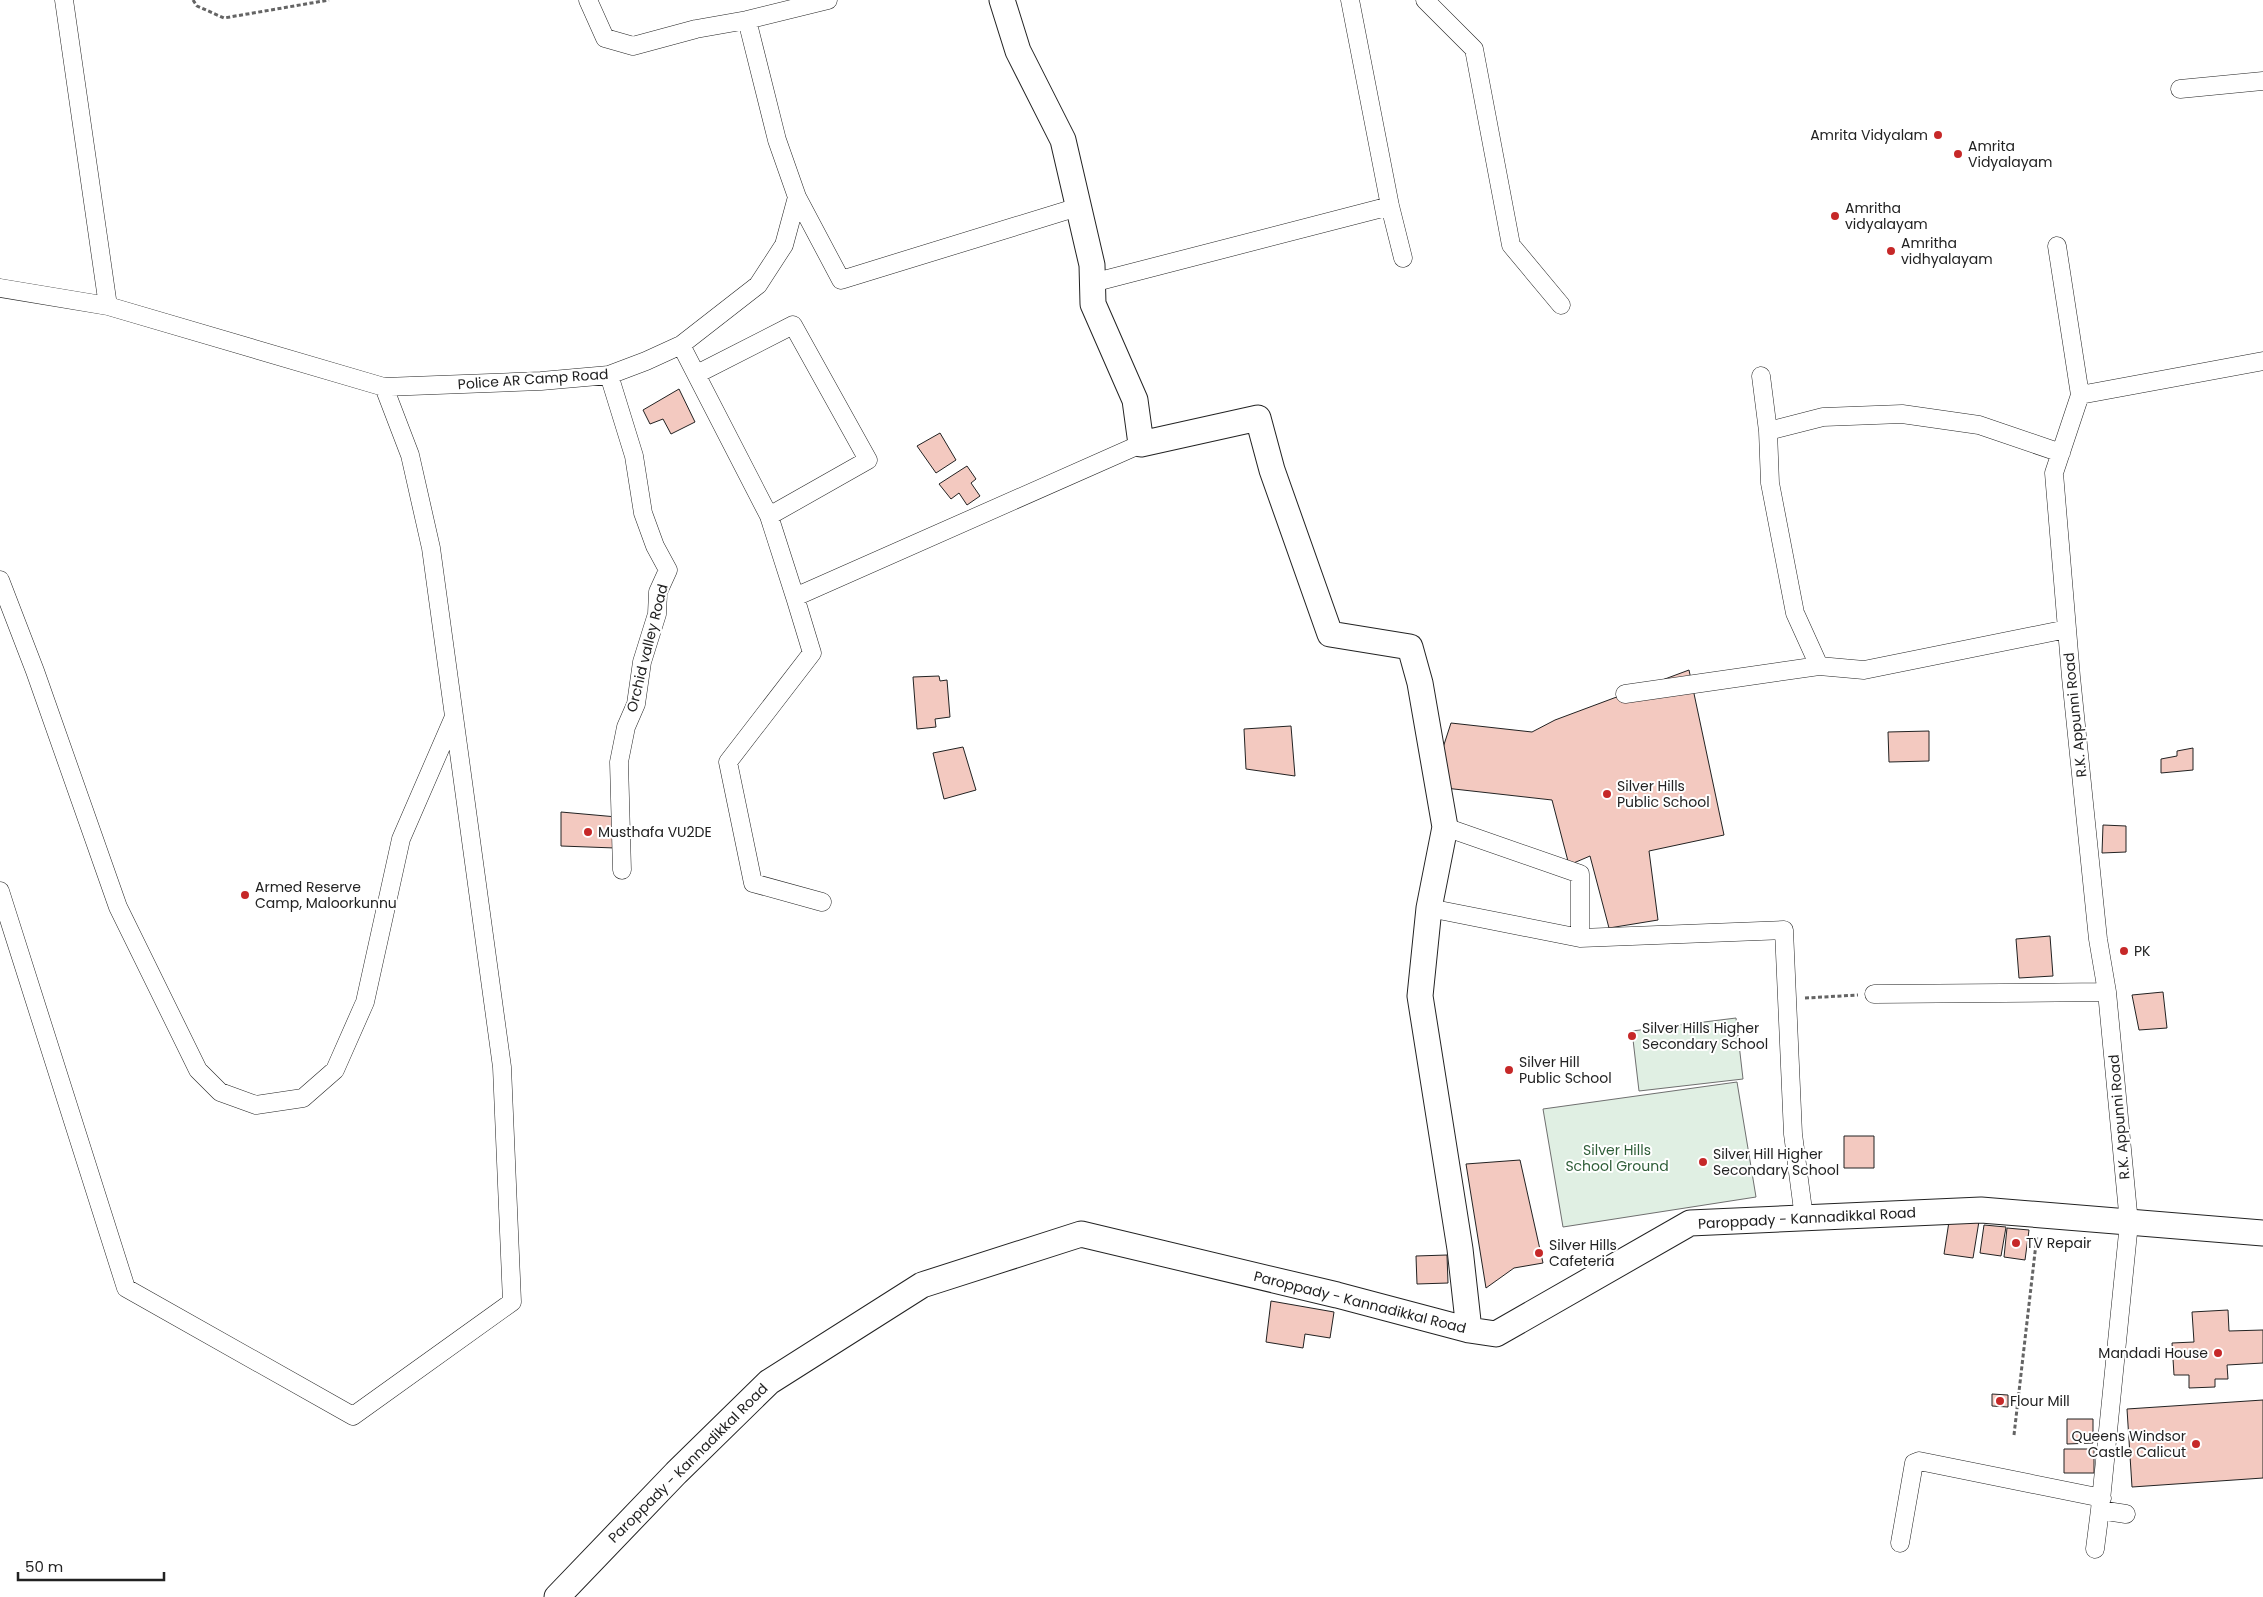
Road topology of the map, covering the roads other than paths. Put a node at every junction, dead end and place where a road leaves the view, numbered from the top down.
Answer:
1 (64, 0) edge
2 (588, 0) edge
3 (828, 0) edge
4 (1002, 0) edge
5 (1350, 0) edge
6 (1425, 0) edge
7 (747, 20) junction
8 (2263, 81) edge
9 (2180, 90) dead end
10 (797, 197) junction
11 (1390, 206) junction
12 (1078, 207) junction
13 (2057, 246) dead end
14 (1403, 258) dead end
15 (1092, 283) junction
16 (0, 288) edge
17 (1561, 305) dead end
18 (108, 306) junction
19 (681, 345) junction
20 (2263, 361) edge
21 (697, 374) junction
22 (609, 375) junction
23 (1761, 376) dead end
24 (384, 387) junction
25 (2080, 395) junction
26 (1768, 431) junction
27 (1141, 444) junction
28 (2061, 453) junction
29 (769, 516) junction
30 (0, 580) edge
31 (796, 597) junction
32 (2067, 629) junction
33 (1819, 666) junction
34 (1624, 694) dead end
35 (453, 718) junction
36 (1445, 827) junction
37 (622, 870) dead end
38 (0, 891) edge
39 (822, 902) dead end
40 (1429, 908) junction
41 (1580, 938) junction
42 (2107, 992) junction
43 (1874, 994) road end
44 (1804, 1218) junction
45 (2129, 1223) junction
46 (2263, 1233) edge
47 (1469, 1330) junction
48 (2101, 1504) junction
49 (2126, 1514) dead end
50 (1900, 1543) dead end
51 (2095, 1550) dead end
52 (556, 1597) edge

1 - 18 street
2 - 7 street
3 - 7 street
4 - 12 main road
5 - 11 street
6 - 17 street
7 - 10 street
8 - 9 street
10 - 12 street
10 - 19 street, Police AR Camp Road
11 - 14 street
11 - 15 street
12 - 15 main road
13 - 25 street
15 - 27 main road
16 - 18 street, Police AR Camp Road
18 - 24 street, Police AR Camp Road
19 - 21 street
19 - 22 street, Police AR Camp Road
20 - 25 street
21 - 29 street
21 - 29 street
22 - 24 street, Police AR Camp Road
22 - 37 street, Orchid valley Road
23 - 26 street
24 - 35 street
25 - 28 street, R.K. Appunni Road
26 - 28 street
26 - 33 street
27 - 31 street
27 - 36 main road
28 - 32 street, R.K. Appunni Road
29 - 31 street
30 - 35 street
31 - 39 street
32 - 33 street
32 - 42 street, R.K. Appunni Road
33 - 34 street
35 - 38 street
36 - 40 main road
36 - 41 street
40 - 41 street
40 - 47 main road
41 - 44 street
42 - 43 street
42 - 45 street, R.K. Appunni Road
44 - 45 main road, Paroppady - Kannadikkal Road
44 - 47 main road, Paroppady - Kannadikkal Road
45 - 46 main road, Paroppady - Kannadikkal Road
45 - 48 street, R.K. Appunni Road
47 - 52 main road, Paroppady - Kannadikkal Road
48 - 49 street
48 - 50 street
48 - 51 street, R.K. Appunni Road

